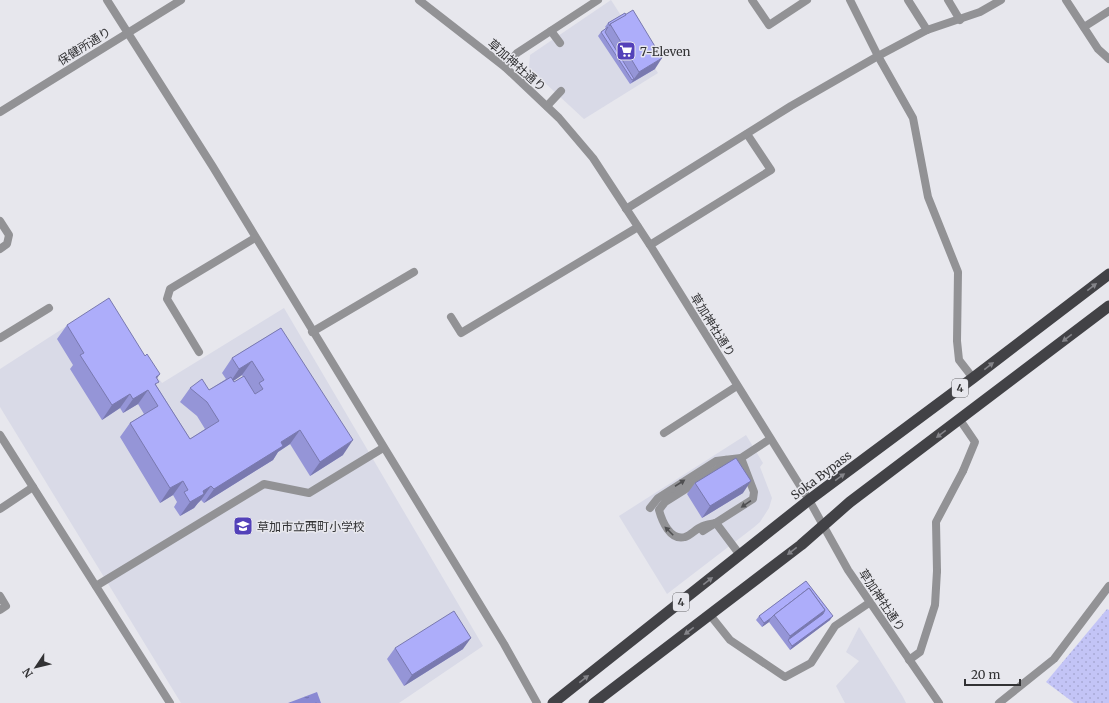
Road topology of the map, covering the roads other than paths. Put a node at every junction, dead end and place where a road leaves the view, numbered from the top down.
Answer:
1 (107, 0) edge
2 (181, 0) edge
3 (419, 0) edge
4 (598, 0) edge
5 (752, 0) edge
6 (807, 0) edge
7 (850, 0) edge
8 (908, 0) edge
9 (948, 0) edge
10 (1001, 0) edge
11 (1066, 0) edge
12 (1109, 11) edge
13 (960, 20) junction
14 (1084, 27) junction
15 (927, 30) junction
16 (551, 31) junction
17 (128, 33) junction
18 (560, 43) dead end
19 (878, 56) junction
20 (1109, 59) edge
21 (505, 67) junction
22 (561, 92) dead end
23 (547, 106) junction
24 (0, 112) edge
25 (747, 134) junction
26 (626, 209) junction
27 (0, 221) edge
28 (638, 227) junction
29 (255, 238) junction
30 (650, 246) junction
31 (0, 249) edge
32 (414, 272) dead end
33 (1109, 274) edge
34 (1109, 306) edge
35 (49, 308) dead end
36 (451, 317) dead end
37 (312, 332) junction
38 (0, 338) edge
39 (199, 352) dead end
40 (973, 378) junction
41 (737, 386) junction
42 (960, 420) junction
43 (664, 433) dead end
44 (0, 434) edge
45 (770, 439) junction
46 (383, 448) junction
47 (740, 458) junction
48 (726, 460) junction
49 (33, 487) junction
50 (809, 500) junction
51 (650, 508) dead end
52 (0, 509) edge
53 (716, 523) junction
54 (822, 527) junction
55 (704, 531) dead end
56 (740, 555) junction
57 (96, 586) junction
58 (1109, 586) edge
59 (0, 596) edge
60 (869, 603) junction
61 (0, 610) edge
62 (710, 615) junction
63 (909, 660) junction
64 (170, 703) edge
65 (537, 703) edge
66 (553, 703) edge
67 (594, 703) edge
68 (939, 703) edge
69 (999, 703) edge

1 - 17 street
2 - 17 street, 保健所通り
3 - 21 street, 草加神社通り
4 - 16 street
5 - 6 street
7 - 19 street
8 - 15 street
9 - 13 street
10 - 13 street
11 - 14 street
12 - 14 street
13 - 15 street
14 - 20 street
15 - 19 street
16 - 18 street
16 - 21 street
17 - 24 street, 保健所通り
17 - 29 street
19 - 25 street
19 - 40 street
21 - 23 street, 草加神社通り
22 - 23 street
23 - 26 street, 草加神社通り
25 - 26 street
25 - 30 street
26 - 28 street, 草加神社通り
27 - 31 street
28 - 30 street, 草加神社通り
28 - 36 street
29 - 37 street
29 - 39 street
30 - 41 street, 草加神社通り
32 - 37 street
40 -> 33 highway, Soka Bypass / 4
34 -> 42 highway, 4
35 - 38 street
37 - 46 street
50 -> 40 highway, Soka Bypass / 4
41 - 43 street
41 - 45 street, 草加神社通り
42 -> 54 highway, 4
42 - 63 street
44 - 49 street
45 - 47 street
45 - 50 street, 草加神社通り
46 - 57 street
46 - 65 street
47 - 48 street
47 -> 53 street
51 -> 48 street
53 -> 48 street
49 - 52 street
49 - 57 street
50 - 54 street, 草加神社通り
50 - 56 highway, Soka Bypass / 4
53 - 55 street
53 - 56 street
54 - 60 street, 草加神社通り
54 -> 62 highway, 4
66 -> 56 highway, Soka Bypass / 4
57 - 64 street
58 - 69 street
59 - 61 street
60 - 62 street
60 - 63 street, 草加神社通り
62 -> 67 highway, 4
63 - 68 street, 草加神社通り

